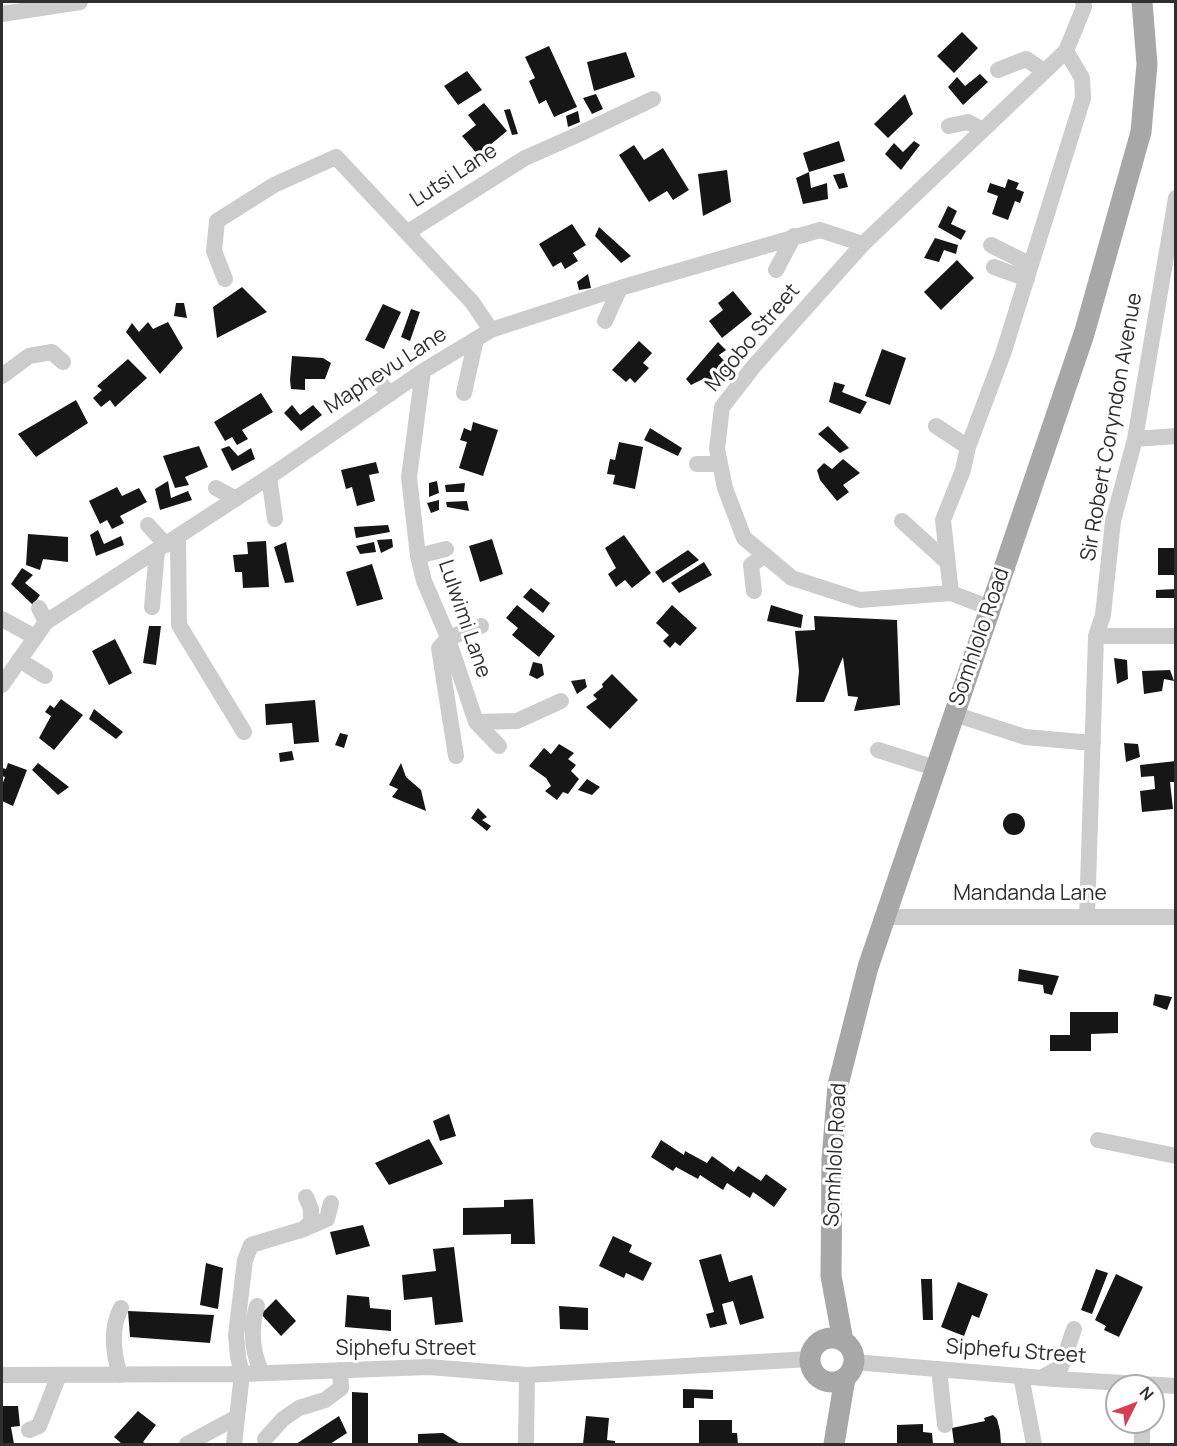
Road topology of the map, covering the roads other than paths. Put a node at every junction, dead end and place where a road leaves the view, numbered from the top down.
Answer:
1 (80, 2) edge
2 (1083, 2) edge
3 (1142, 2) edge
4 (2, 14) edge
5 (1066, 51) junction
6 (998, 70) dead end
7 (1044, 71) junction
8 (653, 99) dead end
9 (949, 126) dead end
10 (983, 130) junction
11 (1176, 198) edge
12 (408, 232) junction
13 (794, 236) junction
14 (863, 244) junction
15 (991, 245) dead end
16 (994, 267) dead end
17 (776, 270) dead end
18 (1029, 272) junction
19 (225, 279) dead end
20 (620, 288) junction
21 (605, 321) dead end
22 (491, 330) junction
23 (476, 339) junction
24 (63, 362) dead end
25 (423, 371) junction
26 (2, 376) edge
27 (464, 393) dead end
28 (936, 426) dead end
29 (1176, 436) edge
30 (1135, 439) junction
31 (968, 447) junction
32 (697, 464) dead end
33 (720, 464) junction
34 (269, 477) junction
35 (216, 488) dead end
36 (236, 499) junction
37 (275, 519) dead end
38 (902, 521) dead end
39 (148, 525) dead end
40 (167, 545) junction
41 (446, 549) dead end
42 (765, 555) junction
43 (418, 556) junction
44 (946, 561) junction
45 (754, 591) dead end
46 (951, 593) junction
47 (152, 607) dead end
48 (990, 608) junction
49 (2, 619) edge
50 (481, 626) dead end
51 (1096, 636) junction
52 (1176, 636) edge
53 (35, 637) junction
54 (448, 638) junction
55 (19, 660) junction
56 (45, 676) dead end
57 (2, 685) edge
58 (561, 701) dead end
59 (954, 714) junction
60 (476, 722) junction
61 (244, 732) dead end
62 (1093, 743) junction
63 (499, 746) dead end
64 (878, 750) dead end
65 (456, 756) dead end
66 (935, 768) junction
67 (1087, 915) junction
68 (884, 917) junction
69 (1176, 917) edge
70 (1098, 1140) dead end
71 (1176, 1156) edge
72 (306, 1197) dead end
73 (332, 1203) dead end
74 (304, 1229) junction
75 (831, 1276) junction
76 (257, 1306) dead end
77 (121, 1308) dead end
78 (1074, 1329) dead end
79 (843, 1341) junction
80 (815, 1351) junction
81 (939, 1369) junction
82 (340, 1370) junction
83 (850, 1370) junction
84 (262, 1373) junction
85 (242, 1374) junction
86 (59, 1375) junction
87 (120, 1375) junction
88 (527, 1375) junction
89 (2, 1376) edge
90 (1021, 1376) junction
91 (1041, 1378) junction
92 (822, 1379) junction
93 (1105, 1382) edge
94 (237, 1417) junction
95 (945, 1425) dead end
96 (29, 1430) dead end
97 (265, 1439) dead end
98 (187, 1444) edge
99 (234, 1444) edge
100 (526, 1444) edge
101 (834, 1444) edge
102 (1034, 1444) edge

1 - 4 street
2 - 5 street, Mgobo Street
3 - 48 main road, Somhlolo Road
5 - 7 street, Mgobo Street
5 - 18 street
6 - 7 street
7 - 10 street, Mgobo Street
8 - 12 street, Lutsi Lane
9 - 10 street
10 - 14 street, Mgobo Street
11 - 30 street, Sir Robert Coryndon Avenue
12 - 19 street
12 - 22 street
13 - 14 street, Maphevu Lane
13 - 17 street
13 - 20 street, Maphevu Lane
14 - 33 street, Mgobo Street
15 - 18 street
16 - 18 street
18 - 31 street
20 - 21 street
20 - 22 street, Maphevu Lane
22 - 23 street, Maphevu Lane
23 - 25 street, Maphevu Lane
23 - 27 street
24 - 26 street
25 - 34 street, Maphevu Lane
25 - 43 street, Lulwimi Lane
28 - 31 street
29 - 30 street
30 - 51 street, Sir Robert Coryndon Avenue
31 - 44 street
32 - 33 street
33 - 42 street, Mgobo Street
34 - 36 street, Maphevu Lane
34 - 37 street
35 - 36 street
36 - 40 street, Maphevu Lane
38 - 44 street
39 - 40 street
40 - 47 street
40 - 53 street, Maphevu Lane
40 - 61 street
41 - 43 street
42 - 45 street
42 - 46 street, Mgobo Street
43 - 54 street, Lulwimi Lane
44 - 46 street
46 - 48 street, Mgobo Street
48 - 59 main road, Somhlolo Road
49 - 53 street
50 - 54 street
51 - 52 street
51 - 62 street, Sir Robert Coryndon Avenue
53 - 55 street, Maphevu Lane
54 - 60 street, Lulwimi Lane
54 - 65 street
55 - 56 street
55 - 57 street, Maphevu Lane
58 - 60 street
59 - 62 street
59 - 66 main road, Somhlolo Road
60 - 63 street
62 - 67 street, Sir Robert Coryndon Avenue
64 - 66 street
66 - 68 main road, Somhlolo Road
67 - 68 street, Mandanda Lane
67 - 69 street, Mandanda Lane
68 - 75 main road, Somhlolo Road
70 - 71 street
72 - 74 street
73 - 74 street
74 - 85 street
75 - 79 main road, Somhlolo Road
75 - 80 main road, Somhlolo Road
76 - 84 street
77 - 87 street
78 - 91 street
79 - 80 main road
79 - 83 main road, Somhlolo Road
80 - 88 street, Siphefu Street
80 - 92 main road
81 - 83 street, Siphefu Street
81 - 90 street, Siphefu Street
81 - 95 street
82 - 84 street, Siphefu Street
82 - 88 street, Siphefu Street
82 - 97 street
83 - 92 main road
83 - 101 main road
84 - 85 street, Siphefu Street
85 - 87 street, Siphefu Street
85 - 94 street
86 - 87 street, Siphefu Street
86 - 89 street, Siphefu Street
86 - 96 street
88 - 100 street
90 - 91 street, Siphefu Street
90 - 102 street
91 - 93 street, Siphefu Street
92 - 101 main road
94 - 98 street
94 - 99 street

